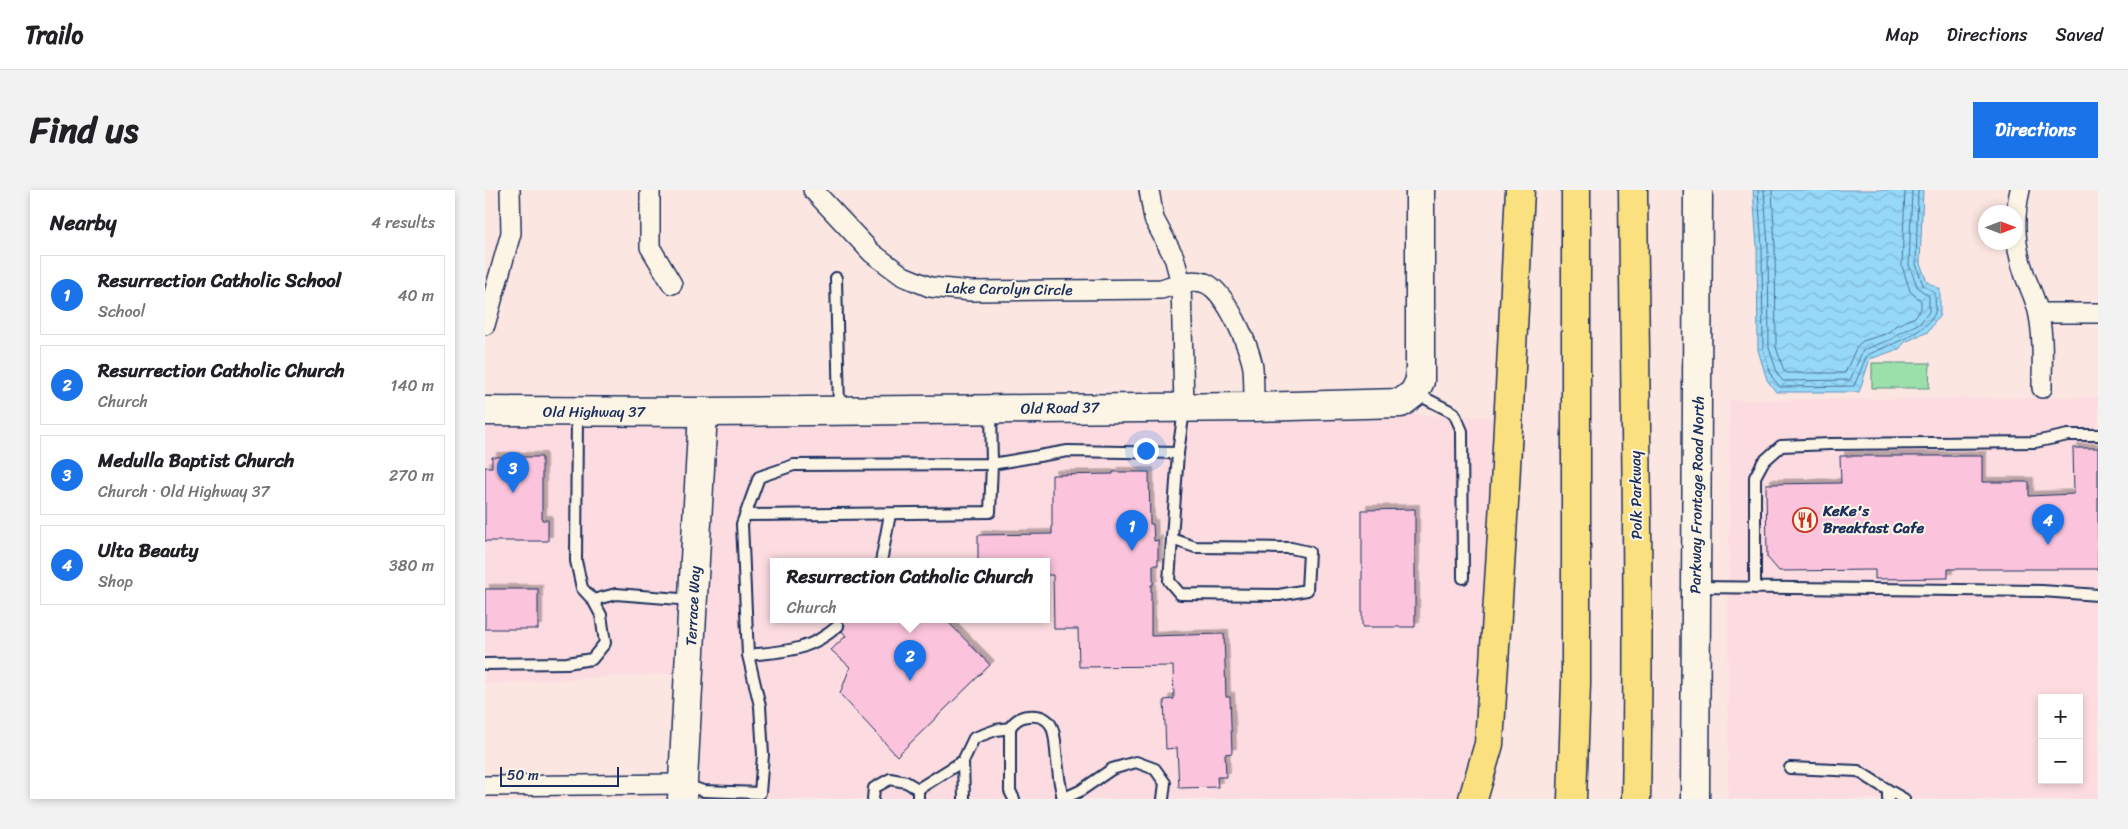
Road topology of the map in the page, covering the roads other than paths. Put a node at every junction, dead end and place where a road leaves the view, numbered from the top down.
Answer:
1 (510, 190) edge
2 (650, 190) edge
3 (813, 190) edge
4 (1149, 190) edge
5 (1420, 190) edge
6 (1520, 190) edge
7 (1576, 190) edge
8 (1633, 190) edge
9 (1698, 190) edge
10 (2020, 190) edge
11 (836, 278) dead end
12 (1181, 283) junction
13 (672, 284) dead end
14 (2039, 313) junction
15 (2098, 313) edge
16 (485, 325) edge
17 (2042, 388) dead end
18 (1414, 393) junction
19 (1184, 406) junction
20 (1254, 407) junction
21 (991, 409) junction
22 (485, 411) edge
23 (839, 411) junction
24 (577, 412) junction
25 (703, 412) junction
26 (2098, 435) edge
27 (1178, 453) junction
28 (992, 464) junction
29 (890, 514) junction
30 (746, 515) junction
31 (1173, 540) junction
32 (882, 558) edge
33 (1463, 578) dead end
34 (1695, 587) junction
35 (1755, 588) junction
36 (2098, 595) edge
37 (593, 600) junction
38 (693, 600) junction
39 (838, 626) dead end
40 (748, 656) junction
41 (485, 664) edge
42 (1010, 728) junction
43 (963, 761) junction
44 (1790, 768) dead end
45 (485, 786) edge
46 (683, 792) edge
47 (918, 794) edge
48 (1888, 794) edge
49 (760, 796) edge
50 (873, 799) edge
51 (964, 799) edge
52 (1014, 799) edge
53 (1062, 799) edge
54 (1163, 799) edge
55 (1473, 799) edge
56 (1572, 799) edge
57 (1636, 799) edge
58 (1695, 799) edge
59 (1904, 799) edge

1 - 16 street
2 - 13 street
3 - 12 street, Lake Carolyn Circle
4 - 12 street
5 - 18 street
6 - 55 highway
7 - 56 highway
8 - 57 highway, Polk Parkway
9 - 34 street, Parkway Frontage Road North
10 - 14 street
11 - 23 lane
12 - 19 street
12 - 20 street, Lake Carolyn Circle
14 - 15 street
14 - 17 street
18 - 20 street, Old Road 37
18 - 33 lane
19 - 20 street, Old Road 37
19 - 21 street, Old Road 37
19 - 27 lane
21 - 23 street, Old Road 37
21 - 28 lane
22 - 24 street, Old Highway 37
23 - 25 street, Old Road 37
24 - 25 street, Old Highway 37
24 - 37 lane
25 - 38 street, Terrace Way
26 - 35 lane
27 - 28 lane
27 - 31 lane
28 - 29 lane
28 - 30 lane
29 - 30 lane
29 - 32 lane
30 - 40 lane
31 - 31 lane
34 - 35 lane
34 - 58 street, Parkway Frontage Road North
35 - 36 lane
37 - 38 lane
37 - 41 lane
38 - 46 street, Terrace Way
39 - 40 lane
40 - 49 lane
42 - 43 lane
42 - 52 lane
42 - 53 lane
43 - 47 lane
43 - 51 lane
44 - 48 lane
45 - 46 street
46 - 49 lane
47 - 50 lane
48 - 59 lane
53 - 54 lane

